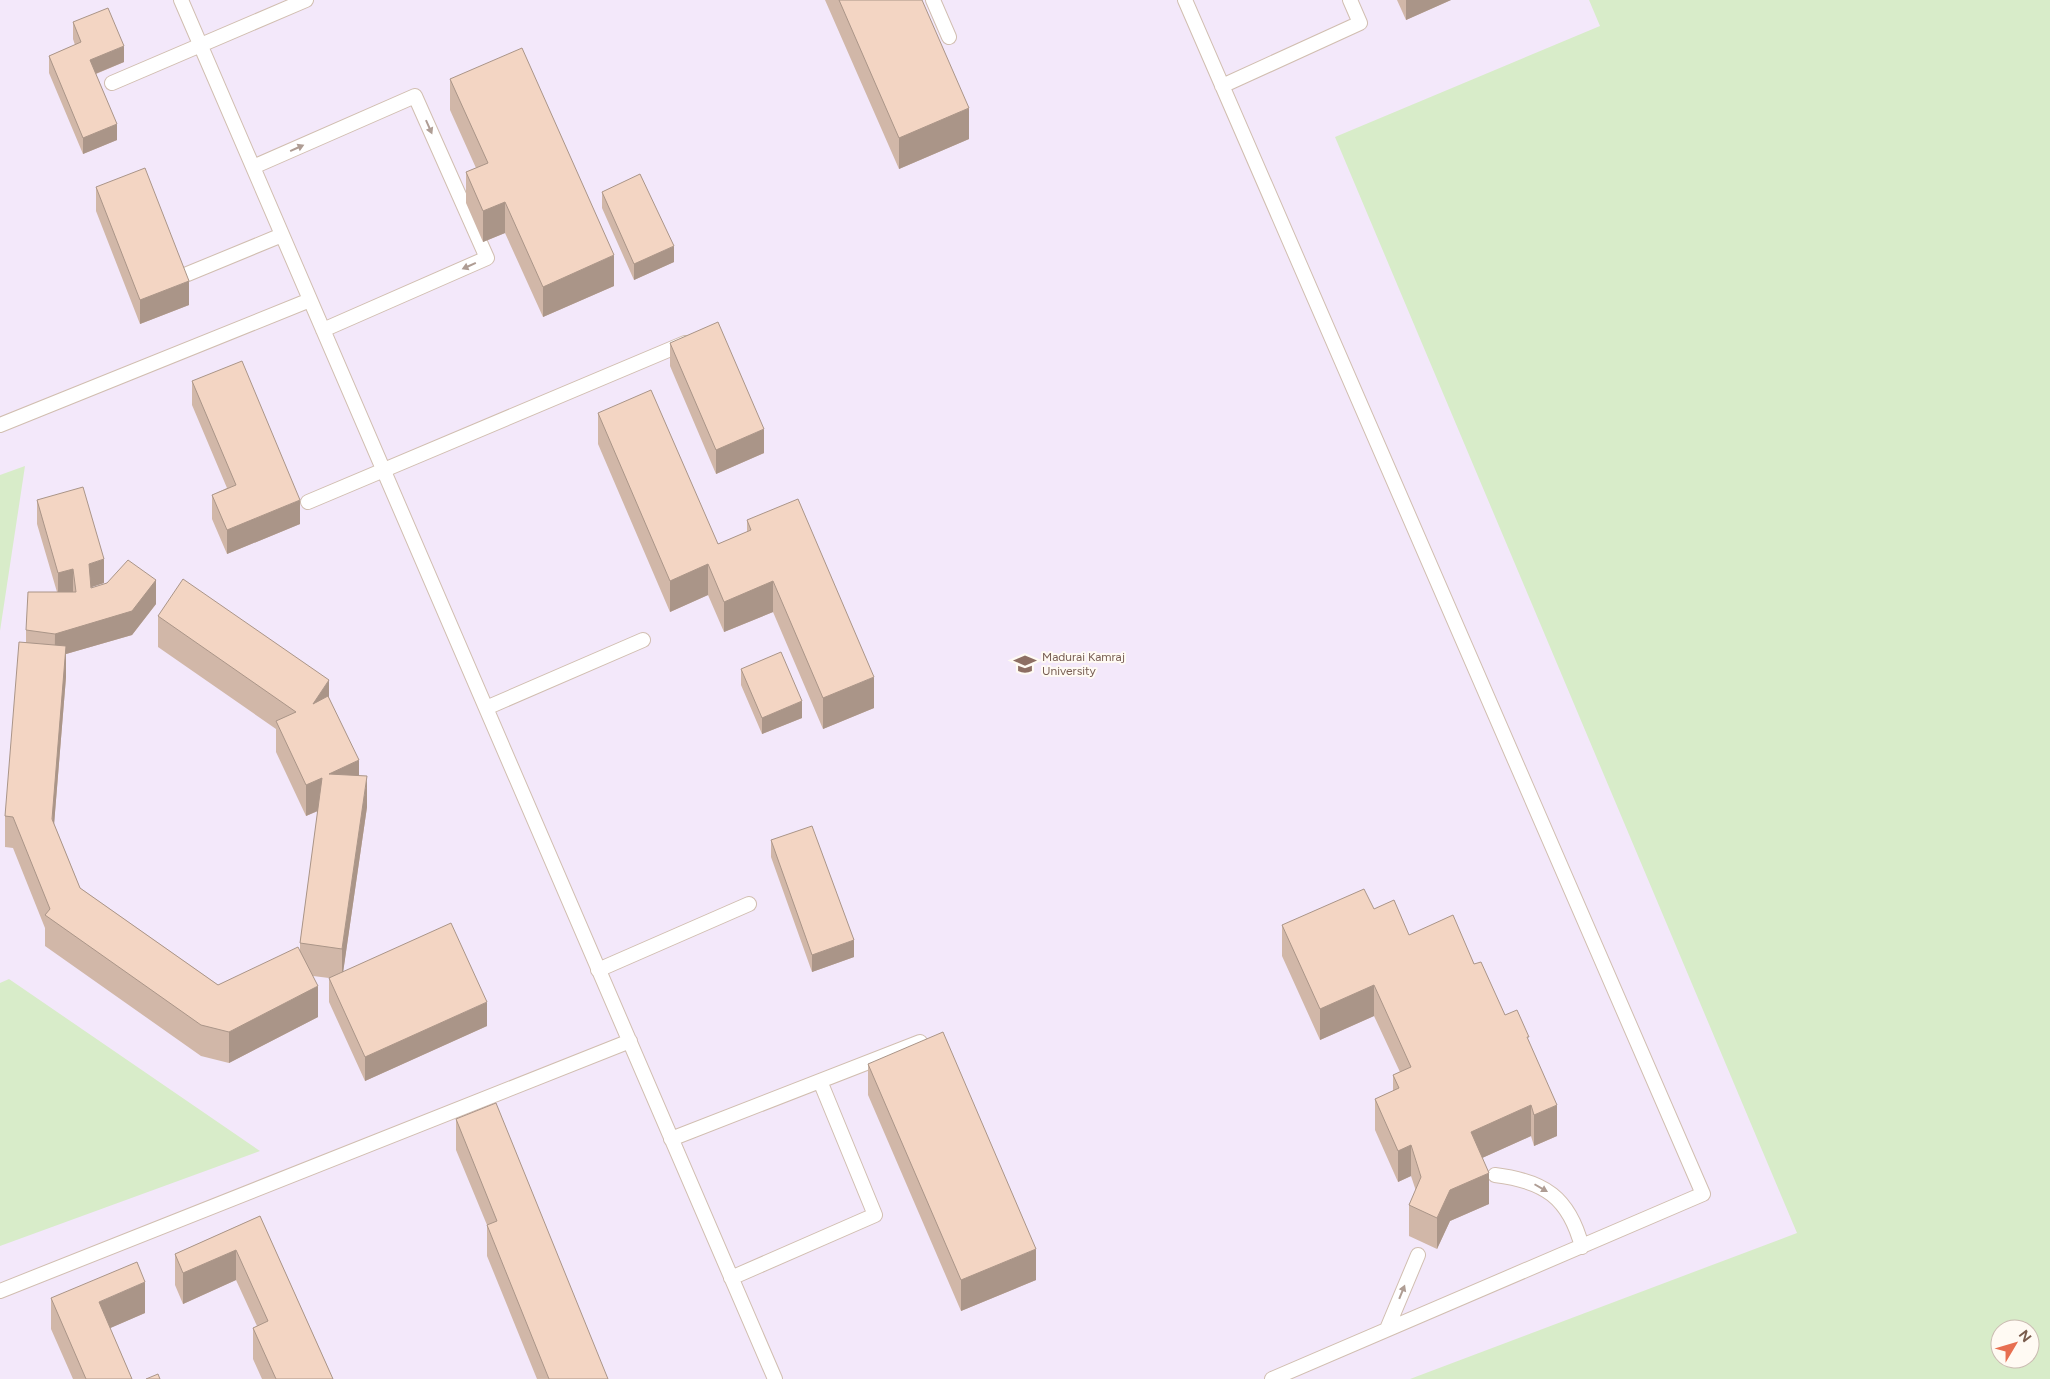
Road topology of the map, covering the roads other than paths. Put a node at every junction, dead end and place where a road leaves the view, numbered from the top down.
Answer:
1 (180, 0) edge
2 (306, 0) edge
3 (933, 0) edge
4 (1185, 0) edge
5 (1350, 0) edge
6 (949, 37) dead end
7 (200, 45) junction
8 (112, 83) dead end
9 (1222, 86) junction
10 (253, 167) junction
11 (282, 235) junction
12 (185, 275) edge
13 (310, 300) junction
14 (323, 330) junction
15 (688, 342) edge
16 (0, 425) edge
17 (383, 470) junction
18 (308, 502) dead end
19 (643, 640) dead end
20 (486, 708) junction
21 (749, 904) dead end
22 (598, 970) junction
23 (630, 1041) junction
24 (921, 1042) edge
25 (820, 1081) junction
26 (671, 1139) junction
27 (1495, 1175) dead end
28 (1582, 1246) junction
29 (1418, 1255) dead end
30 (731, 1278) junction
31 (0, 1291) edge
32 (1387, 1330) junction
33 (775, 1379) edge
34 (1272, 1379) edge

1 - 7 lane
2 - 7 lane
3 - 6 lane
4 - 9 lane
5 - 9 lane
7 - 8 lane
7 - 10 lane
9 - 28 lane
10 - 11 lane
10 -> 14 lane
11 - 12 lane
11 - 13 lane
13 - 14 lane
13 - 16 lane
14 - 17 lane
15 - 17 lane
17 - 18 lane
17 - 20 lane
19 - 20 lane
20 - 22 lane
21 - 22 lane
22 - 23 lane
23 - 26 lane
23 - 31 lane
24 - 25 lane
25 - 26 lane
25 - 30 lane
26 - 30 lane
27 -> 28 lane
28 - 32 lane
32 -> 29 lane
30 - 33 lane
32 - 34 lane

